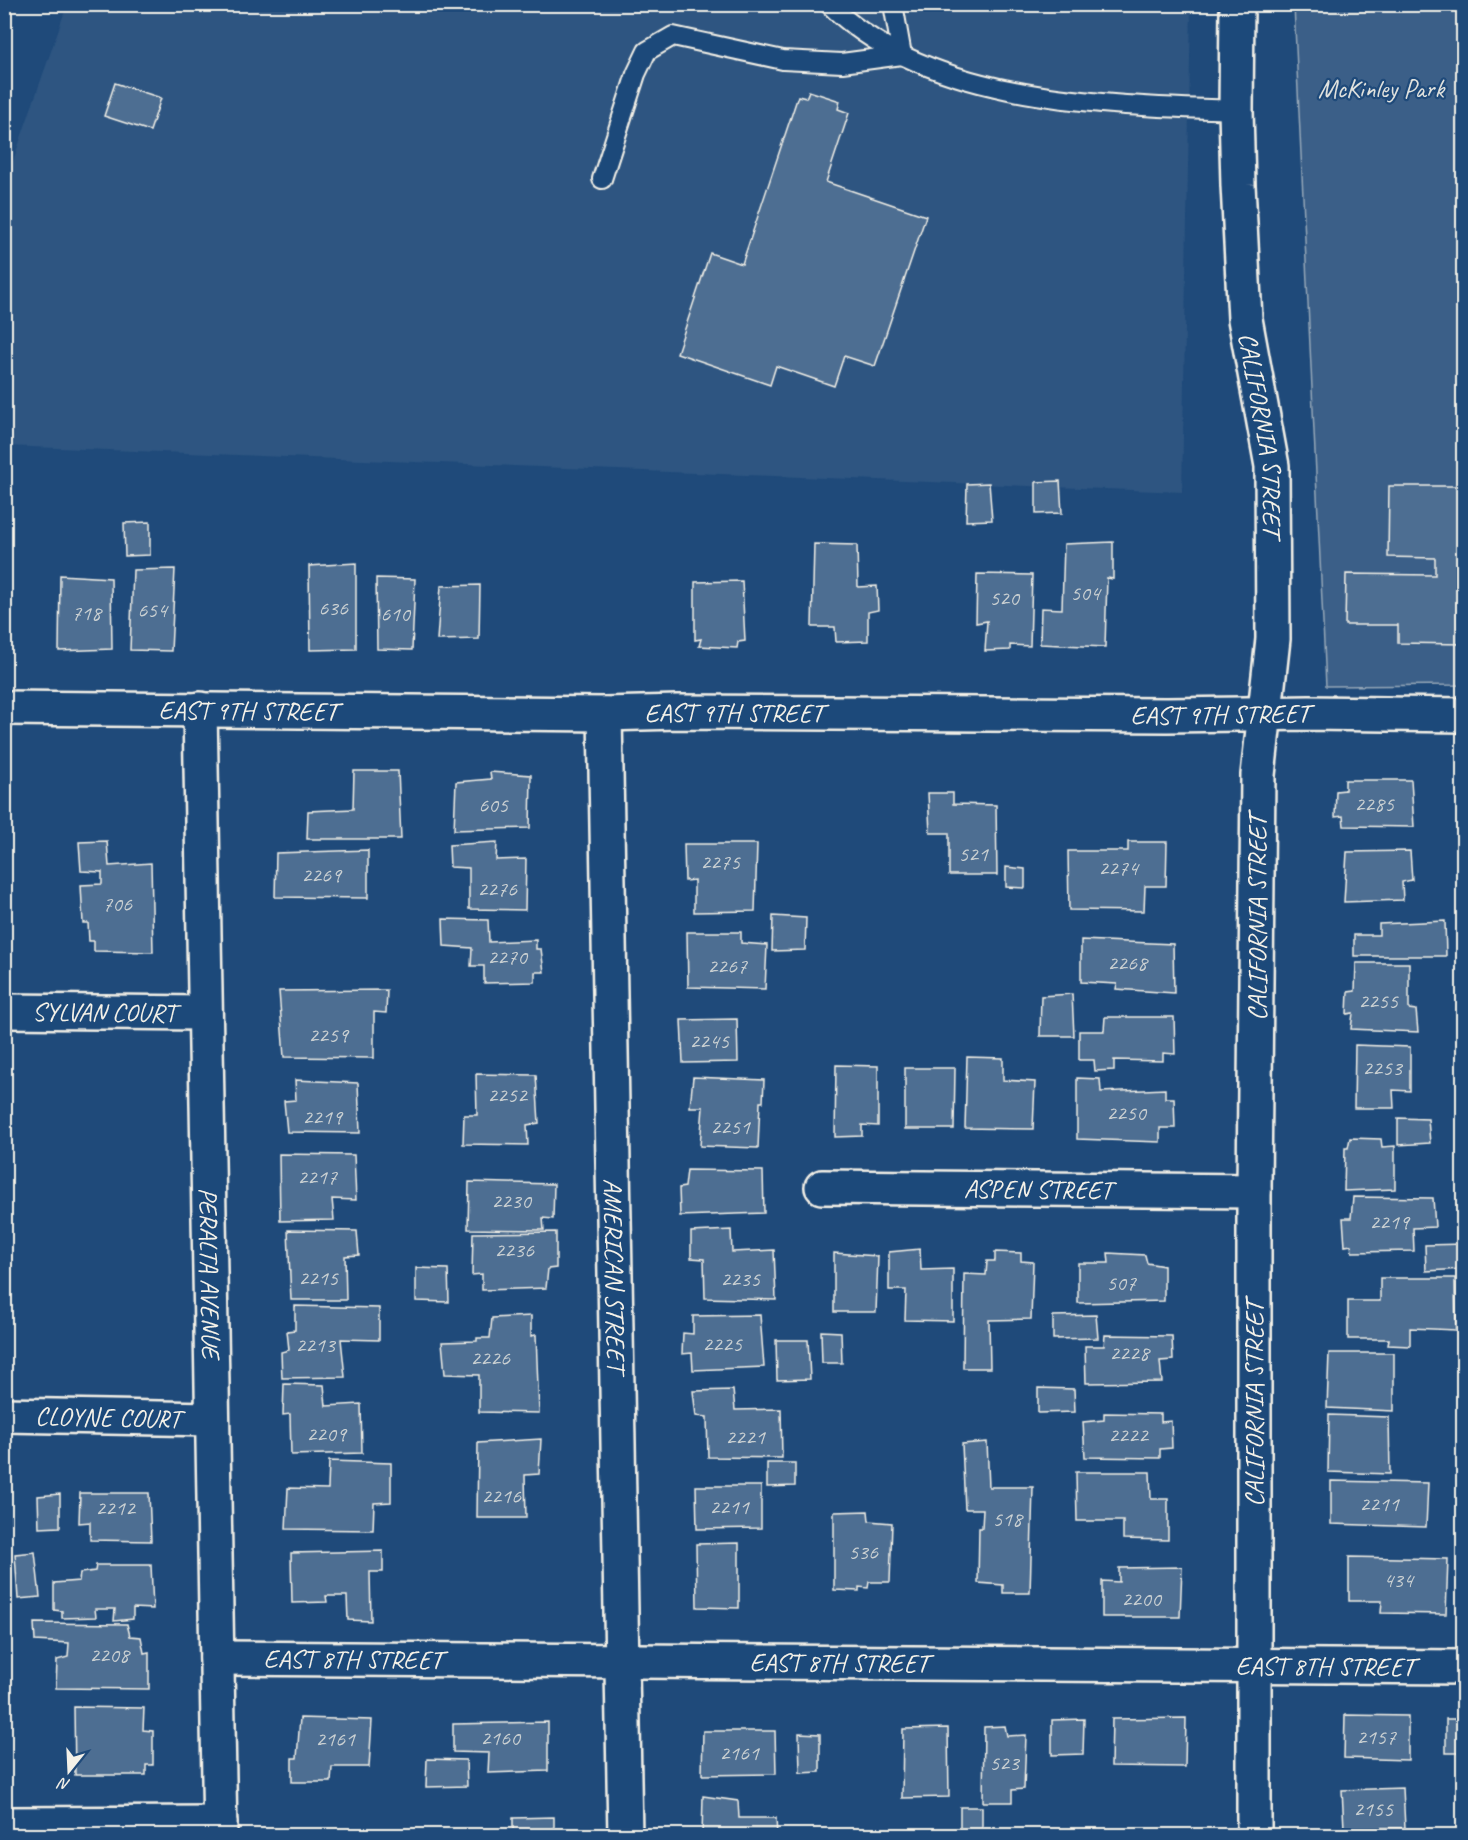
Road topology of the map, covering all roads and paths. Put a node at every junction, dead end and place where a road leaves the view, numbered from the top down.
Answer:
1 (830, 4) edge
2 (893, 4) edge
3 (1238, 4) edge
4 (902, 55) junction
5 (1236, 110) junction
6 (602, 179) dead end
7 (4, 708) edge
8 (200, 709) junction
9 (605, 714) junction
10 (1264, 714) junction
11 (1464, 715) edge
12 (4, 1011) edge
13 (204, 1013) junction
14 (822, 1187) dead end
15 (1254, 1191) junction
16 (4, 1415) edge
17 (212, 1419) junction
18 (217, 1658) junction
19 (622, 1662) junction
20 (1254, 1666) junction
21 (1464, 1667) edge
22 (4, 1824) edge
23 (220, 1829) edge
24 (625, 1836) edge
25 (1254, 1836) edge

1 - 4 lane
2 - 4 lane
3 - 5 street, CALIFORNIA STREET
4 - 5 lane
4 - 6 lane
5 - 10 street, CALIFORNIA STREET
7 - 8 street, EAST 9TH STREET
8 - 9 street, EAST 9TH STREET
8 - 13 street, PERALTA AVENUE
9 - 10 street, EAST 9TH STREET
9 - 19 street, AMERICAN STREET
10 - 11 street, EAST 9TH STREET
10 - 15 street, CALIFORNIA STREET
12 - 13 street, SYLVAN COURT
13 - 17 street, PERALTA AVENUE
14 - 15 street, ASPEN STREET
15 - 20 street, CALIFORNIA STREET
16 - 17 street, CLOYNE COURT
17 - 18 street, PERALTA AVENUE
18 - 19 street, EAST 8TH STREET
18 - 23 street, PERALTA AVENUE
19 - 20 street, EAST 8TH STREET
19 - 24 street, AMERICAN STREET
20 - 21 street, EAST 8TH STREET
20 - 25 street, CALIFORNIA STREET
22 - 23 street

